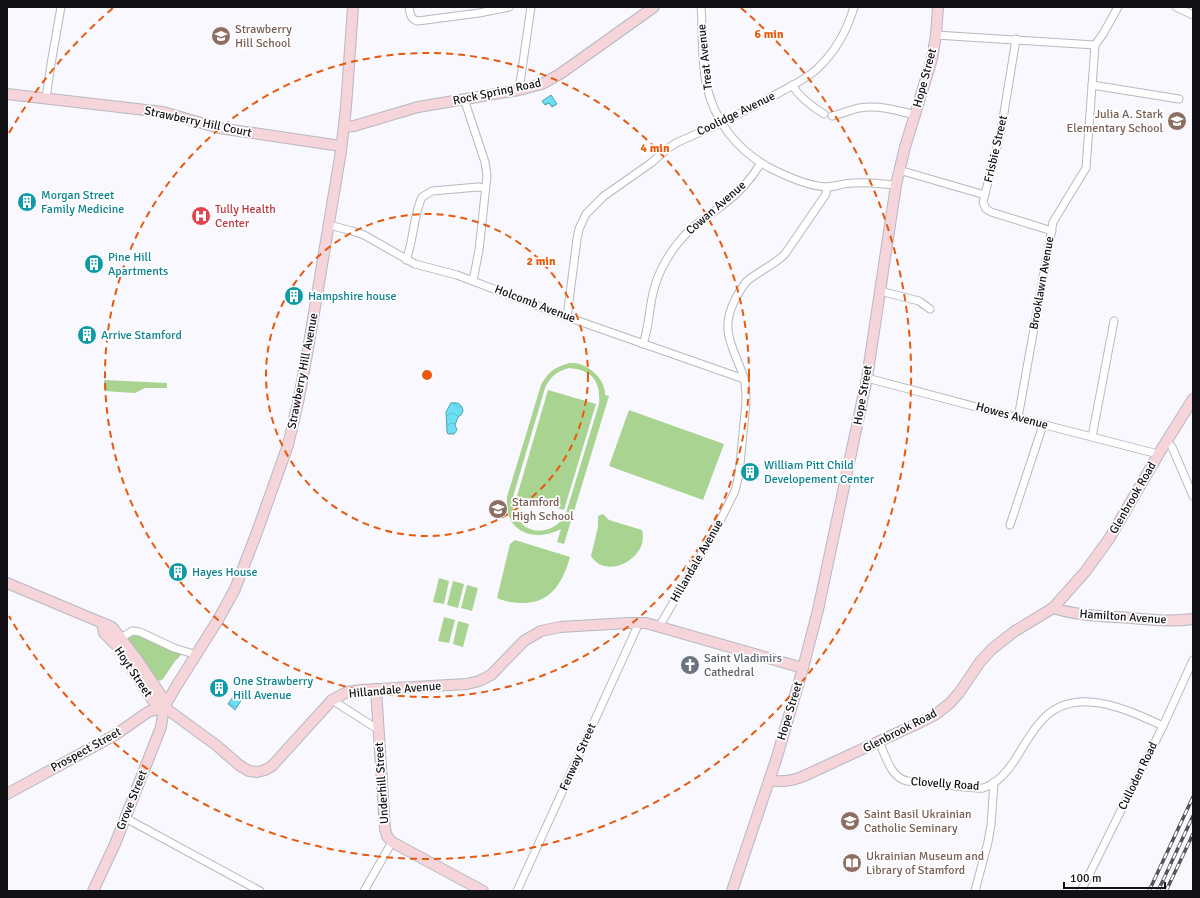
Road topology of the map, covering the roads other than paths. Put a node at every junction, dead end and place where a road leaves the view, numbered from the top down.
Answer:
1 (61, 7) edge
2 (353, 7) edge
3 (409, 7) edge
4 (509, 7) edge
5 (531, 7) edge
6 (654, 7) edge
7 (701, 7) edge
8 (854, 7) edge
9 (938, 7) edge
10 (1118, 7) edge
11 (1176, 7) edge
12 (1193, 15) edge
13 (936, 35) junction
14 (1016, 39) junction
15 (1095, 45) junction
16 (792, 85) junction
17 (1092, 85) junction
18 (518, 90) junction
19 (7, 94) edge
20 (46, 98) junction
21 (464, 99) junction
22 (1179, 99) dead end
23 (824, 114) dead end
24 (915, 115) junction
25 (832, 116) dead end
26 (721, 123) junction
27 (344, 127) junction
28 (341, 146) junction
29 (761, 163) junction
30 (899, 170) junction
31 (896, 185) junction
32 (828, 187) junction
33 (485, 188) junction
34 (985, 195) junction
35 (328, 225) junction
36 (1052, 231) junction
37 (406, 260) junction
38 (473, 281) junction
39 (880, 291) junction
40 (930, 309) dead end
41 (567, 317) junction
42 (1114, 321) dead end
43 (643, 344) junction
44 (867, 378) junction
45 (744, 380) junction
46 (1193, 399) edge
47 (1018, 418) junction
48 (1043, 424) junction
49 (1092, 437) junction
50 (1166, 441) junction
51 (1158, 454) junction
52 (1193, 496) edge
53 (1010, 525) dead end
54 (7, 583) edge
55 (1053, 608) junction
56 (1193, 620) edge
57 (639, 622) junction
58 (102, 623) junction
59 (659, 626) junction
60 (121, 638) junction
61 (197, 655) junction
62 (1193, 660) edge
63 (803, 668) junction
64 (376, 689) junction
65 (332, 700) junction
66 (164, 707) junction
67 (1162, 726) junction
68 (379, 730) junction
69 (879, 742) junction
70 (769, 780) junction
71 (994, 782) junction
72 (7, 794) edge
73 (126, 817) junction
74 (392, 842) junction
75 (471, 888) edge
76 (93, 891) edge
77 (260, 891) edge
78 (364, 891) edge
79 (484, 891) edge
80 (517, 891) edge
81 (732, 891) edge
82 (975, 891) edge
83 (1081, 891) edge

1 - 20 street
2 - 27 street, Strawberry Hill Avenue
3 - 4 street
5 - 18 street
6 - 18 street, Rock Spring Road
7 - 26 street, Treat Avenue
8 - 16 street, Coolidge Avenue
9 - 13 street, Hope Street
10 - 15 street
11 - 12 street
13 - 14 street
13 - 24 street, Hope Street
14 - 15 street
14 - 34 street, Frisbie Street
15 - 17 street
16 - 23 street
16 - 26 street, Coolidge Avenue
17 - 22 street
17 - 36 street
18 - 21 street, Rock Spring Road
19 - 20 street, Strawberry Hill Court
20 - 28 street, Strawberry Hill Court
21 - 27 street, Rock Spring Road
21 - 33 street
24 - 25 street
24 - 30 street, Hope Street
26 - 29 street, Treat Avenue
26 - 41 street, Coolidge Avenue
27 - 28 street, Strawberry Hill Avenue
28 - 35 street, Strawberry Hill Avenue
29 - 32 street, Treat Avenue
29 - 43 street, Cowan Avenue
30 - 31 street, Hope Street
30 - 34 street, Frisbie Street
31 - 32 street, Treat Avenue
31 - 39 street, Hope Street
32 - 45 street, Hillandale Avenue
33 - 37 street
33 - 38 street
34 - 36 street, Brooklawn Avenue
35 - 37 street, Holcomb Avenue
35 - 61 street, Strawberry Hill Avenue
36 - 47 street, Brooklawn Avenue
37 - 38 street, Holcomb Avenue
38 - 41 street, Holcomb Avenue
39 - 40 street
39 - 44 street, Hope Street
41 - 43 street, Holcomb Avenue
42 - 49 street
43 - 45 street, Holcomb Avenue
44 - 47 street, Howes Avenue
44 - 63 street, Hope Street
45 - 59 street, Hillandale Avenue
46 - 50 street, Glenbrook Road
47 - 48 street, Howes Avenue
48 - 49 street, Howes Avenue
48 - 53 street
49 - 51 street, Howes Avenue
50 - 51 street, Glenbrook Road
50 - 52 street
51 - 55 street, Glenbrook Road
54 - 58 street, Hoyt Street
55 - 56 street, Hamilton Avenue
55 - 69 street, Glenbrook Road
57 - 59 street, Hillandale Avenue
57 - 64 street, Hillandale Avenue
57 - 80 street, Fenway Street
58 - 60 street, Hoyt Street
58 - 66 street, Hoyt Street
59 - 63 street
60 - 61 street, Hoyt Street
60 - 66 street, Hoyt Street
61 - 66 street, Strawberry Hill Avenue
62 - 67 street, Culloden Road
63 - 70 street, Hope Street
64 - 65 street, Hillandale Avenue
64 - 68 street, Underhill Street
65 - 66 street, Hillandale Avenue
65 - 68 street, Hillandale Avenue
66 - 72 street, Prospect Street
66 - 73 street, Grove Street
67 - 71 street
67 - 83 street, Culloden Road
68 - 74 street, Underhill Street
69 - 70 street, Glenbrook Road
69 - 71 street, Clovelly Road
70 - 81 street
71 - 82 street, Clovelly Road
73 - 76 street, Grove Street
73 - 77 street
74 - 75 street
74 - 78 street
75 - 79 street

